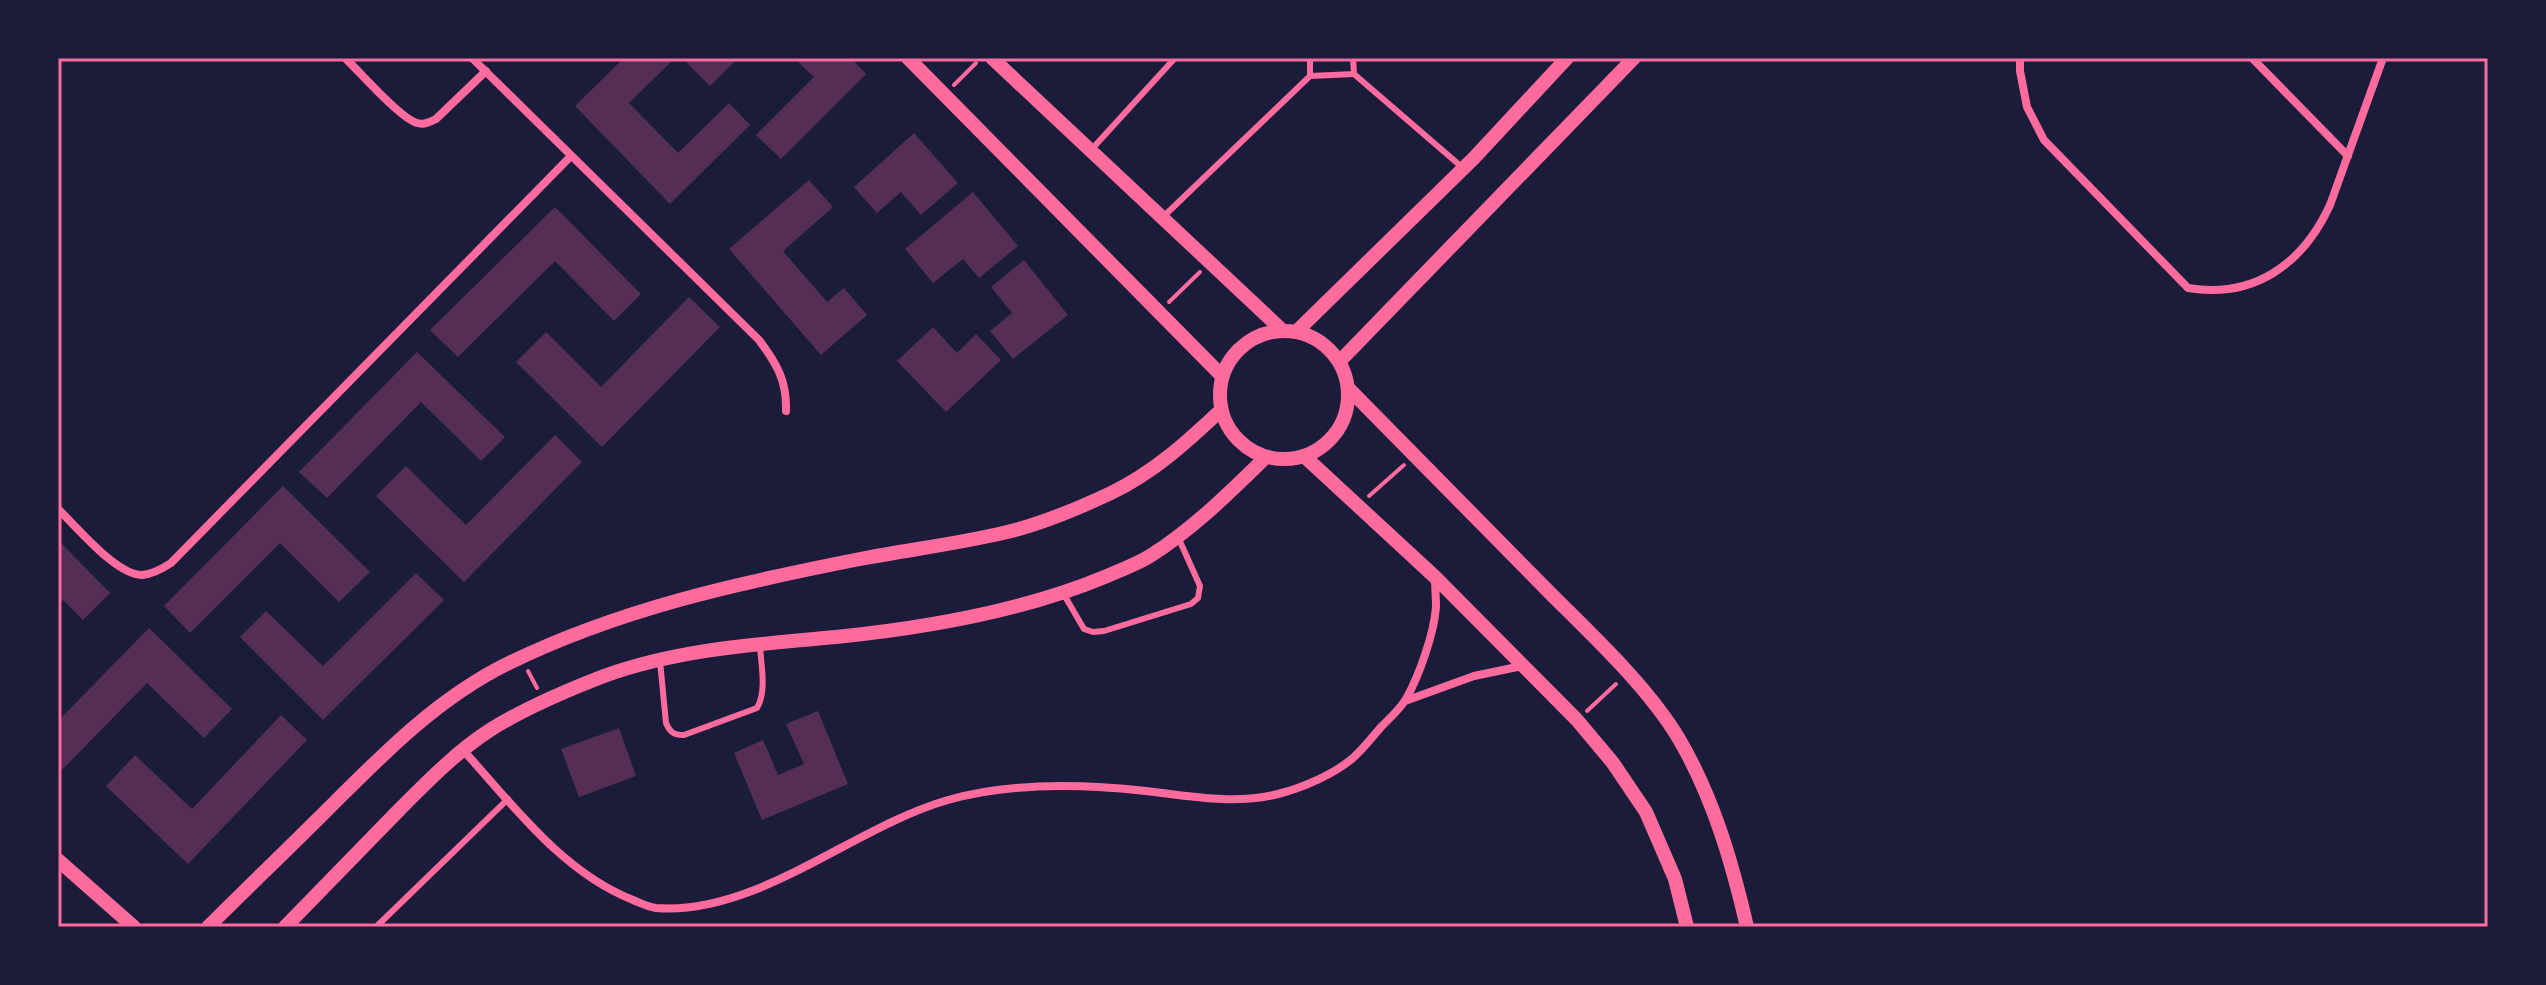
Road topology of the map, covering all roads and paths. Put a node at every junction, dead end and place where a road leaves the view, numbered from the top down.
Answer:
1 (345, 58) edge
2 (472, 58) edge
3 (908, 58) edge
4 (981, 58) edge
5 (992, 58) edge
6 (1175, 58) edge
7 (1310, 58) edge
8 (1353, 58) edge
9 (1567, 58) edge
10 (1634, 58) edge
11 (2020, 58) edge
12 (2252, 58) edge
13 (2383, 58) edge
14 (486, 71) junction
15 (1354, 74) junction
16 (1310, 76) junction
17 (944, 95) junction
18 (1091, 150) junction
19 (571, 156) junction
20 (2348, 156) junction
21 (1463, 168) junction
22 (1163, 217) junction
23 (1211, 262) junction
24 (1159, 312) junction
25 (1290, 331) junction
26 (1340, 361) junction
27 (1222, 376) junction
28 (1349, 389) junction
29 (1221, 410) junction
30 (786, 411) dead end
31 (1414, 455) junction
32 (1304, 456) junction
33 (1265, 458) junction
34 (1358, 506) junction
35 (58, 509) edge
36 (1178, 537) junction
37 (1435, 577) junction
38 (1063, 593) junction
39 (760, 642) junction
40 (522, 658) junction
41 (660, 661) junction
42 (1522, 666) junction
43 (1628, 674) junction
44 (1405, 701) junction
45 (544, 702) junction
46 (1577, 720) junction
47 (463, 750) junction
48 (508, 799) junction
49 (58, 860) edge
50 (134, 927) edge
51 (208, 927) edge
52 (285, 927) edge
53 (376, 927) edge
54 (1687, 927) edge
55 (1747, 927) edge

1 - 14 street
2 - 14 street
3 - 17 street
4 - 17 path
5 - 18 street
6 - 18 lane
7 - 16 lane
8 - 15 lane
9 - 21 street
10 - 26 street
11 - 20 street
12 - 20 street
13 - 20 street
14 - 19 street
15 - 16 lane
15 - 21 lane
16 - 22 lane
17 - 24 street
18 - 22 street
19 - 30 street
19 - 35 street
21 - 25 street
22 - 23 street
23 - 24 path
23 - 25 street
24 - 27 street
25 - 26 street
25 - 27 street
26 - 28 street
27 - 29 street
28 - 31 street
28 - 32 street
29 - 33 street
29 - 40 street
31 - 34 path
31 - 43 street
32 - 33 street
32 - 34 street
33 - 36 street
34 - 37 street
36 - 38 street
36 - 38 lane
37 - 42 street
37 - 44 street
38 - 39 street
39 - 41 street
39 - 41 lane
40 - 45 path
40 - 51 street
41 - 45 street
42 - 44 street
42 - 46 street
43 - 46 path
43 - 55 street
44 - 48 street
45 - 47 street
46 - 54 street
47 - 48 street
47 - 52 street
48 - 53 lane
49 - 50 street

